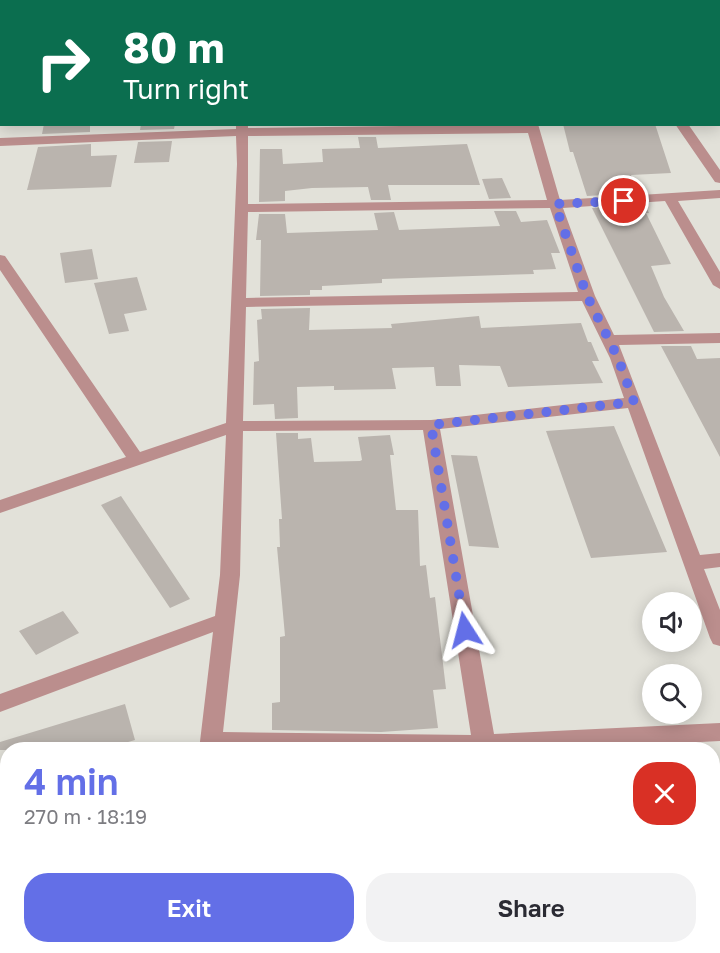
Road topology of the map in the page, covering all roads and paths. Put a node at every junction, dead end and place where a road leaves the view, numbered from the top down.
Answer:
1 (76, 126) edge
2 (682, 126) edge
3 (533, 127) edge
4 (242, 128) edge
5 (73, 140) junction
6 (0, 142) edge
7 (720, 179) edge
8 (720, 194) edge
9 (669, 198) junction
10 (555, 204) junction
11 (242, 208) junction
12 (0, 259) edge
13 (720, 285) edge
14 (587, 296) junction
15 (239, 303) junction
16 (720, 338) edge
17 (608, 340) junction
18 (634, 402) junction
19 (431, 425) junction
20 (235, 426) junction
21 (137, 461) junction
22 (0, 507) edge
23 (720, 560) edge
24 (693, 563) junction
25 (225, 620) junction
26 (720, 638) edge
27 (0, 703) edge
28 (720, 732) edge
29 (211, 742) edge
30 (484, 742) edge
31 (523, 742) edge

1 - 5 street
2 - 7 street
3 - 4 street
3 - 10 street
4 - 5 street
4 - 11 street
5 - 6 street
8 - 9 street
9 - 10 street
9 - 13 street
10 - 11 street
10 - 14 street
11 - 15 street
12 - 21 street
14 - 15 street
14 - 17 street
15 - 20 street
16 - 17 street
17 - 18 street
18 - 19 street
18 - 24 street
19 - 20 street
19 - 30 street
20 - 21 street
20 - 25 street
21 - 22 street
23 - 24 street
24 - 26 street
25 - 27 street
25 - 29 street
28 - 31 street

